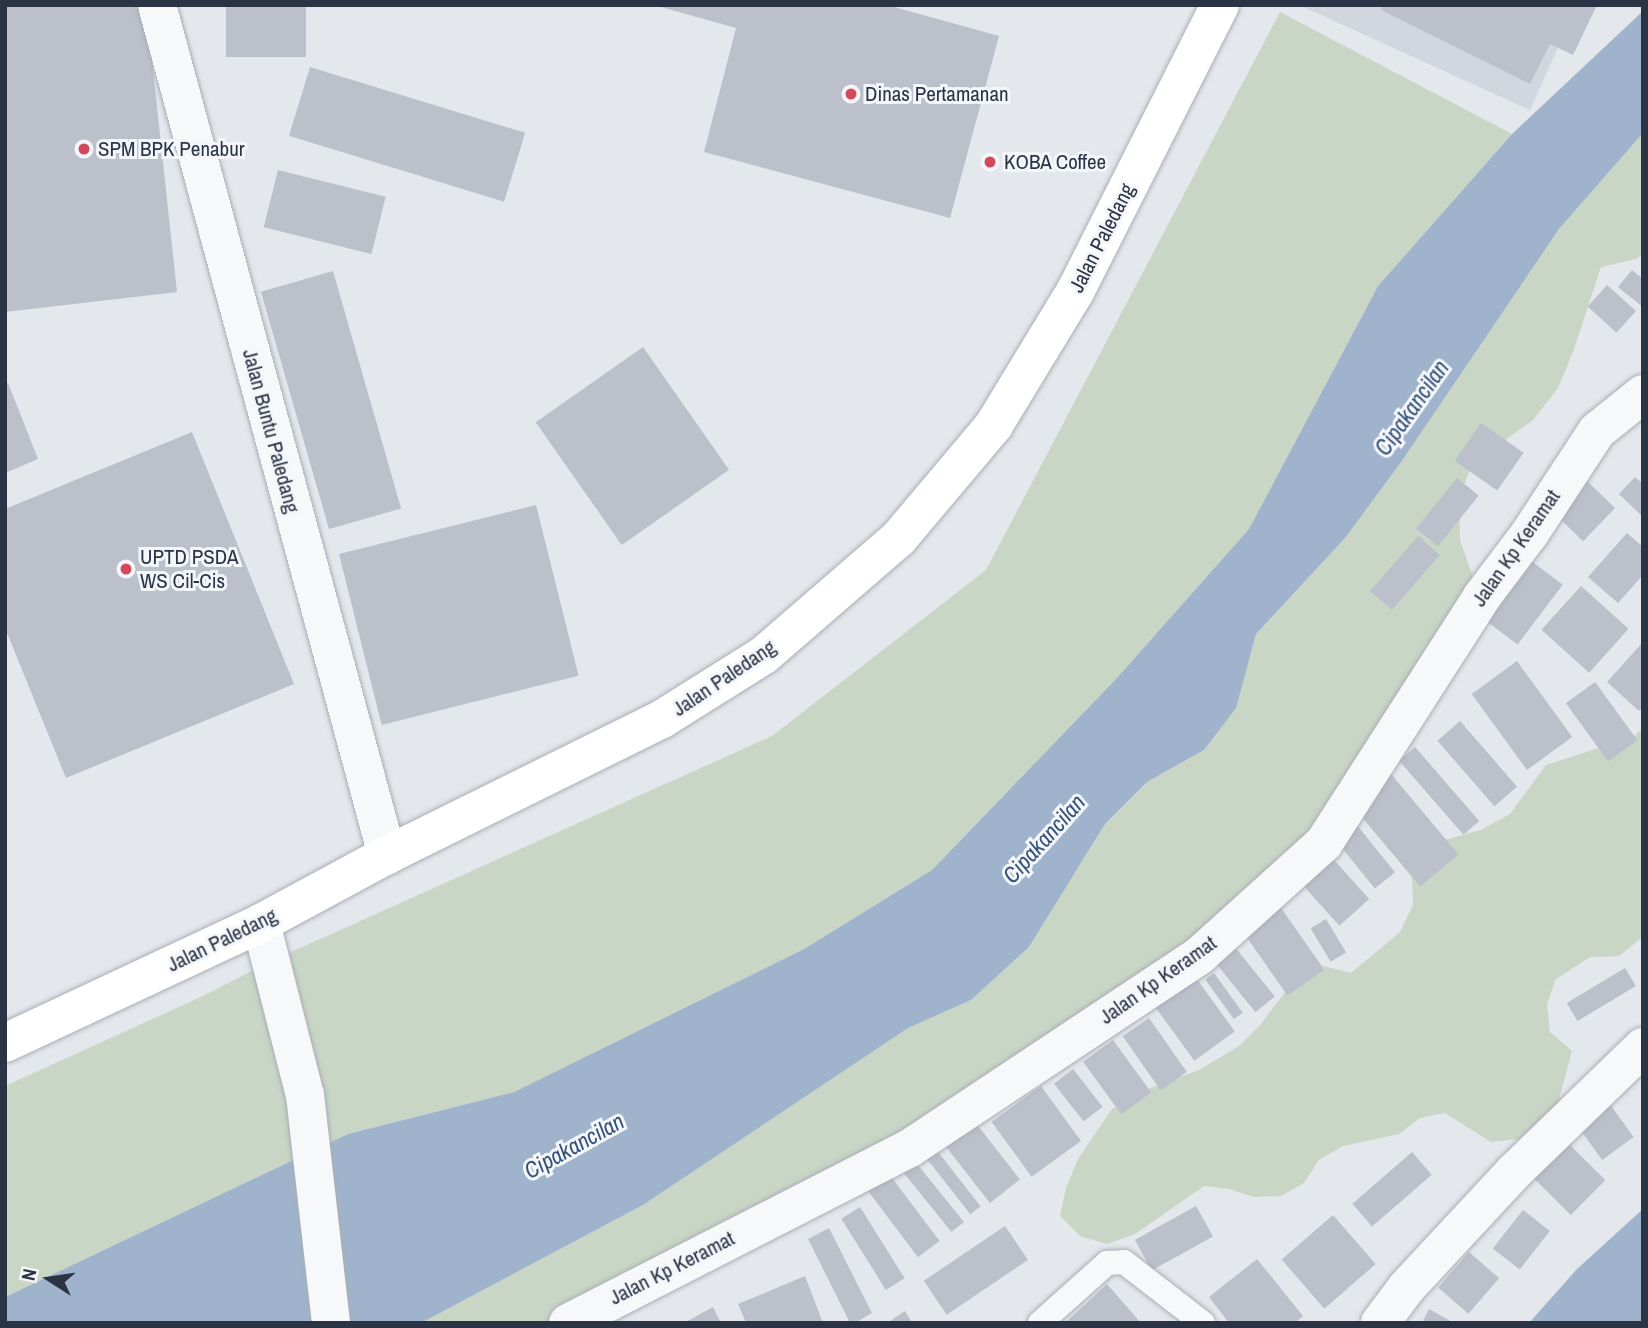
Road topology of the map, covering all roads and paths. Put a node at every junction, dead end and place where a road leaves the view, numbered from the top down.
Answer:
1 (157, 5) edge
2 (1220, 5) edge
3 (1643, 394) edge
4 (387, 855) junction
5 (261, 923) junction
6 (5, 1043) edge
7 (1643, 1047) edge
8 (331, 1323) edge
9 (568, 1323) edge
10 (1040, 1323) edge
11 (1203, 1323) edge
12 (1380, 1323) edge

1 - 4 street, Jalan Buntu Paledang
2 - 4 street, Jalan Paledang
3 - 9 street, Jalan Kp Keramat
4 - 5 street, Jalan Paledang
5 - 6 street, Jalan Paledang
5 - 8 street
7 - 12 street
10 - 11 lane

